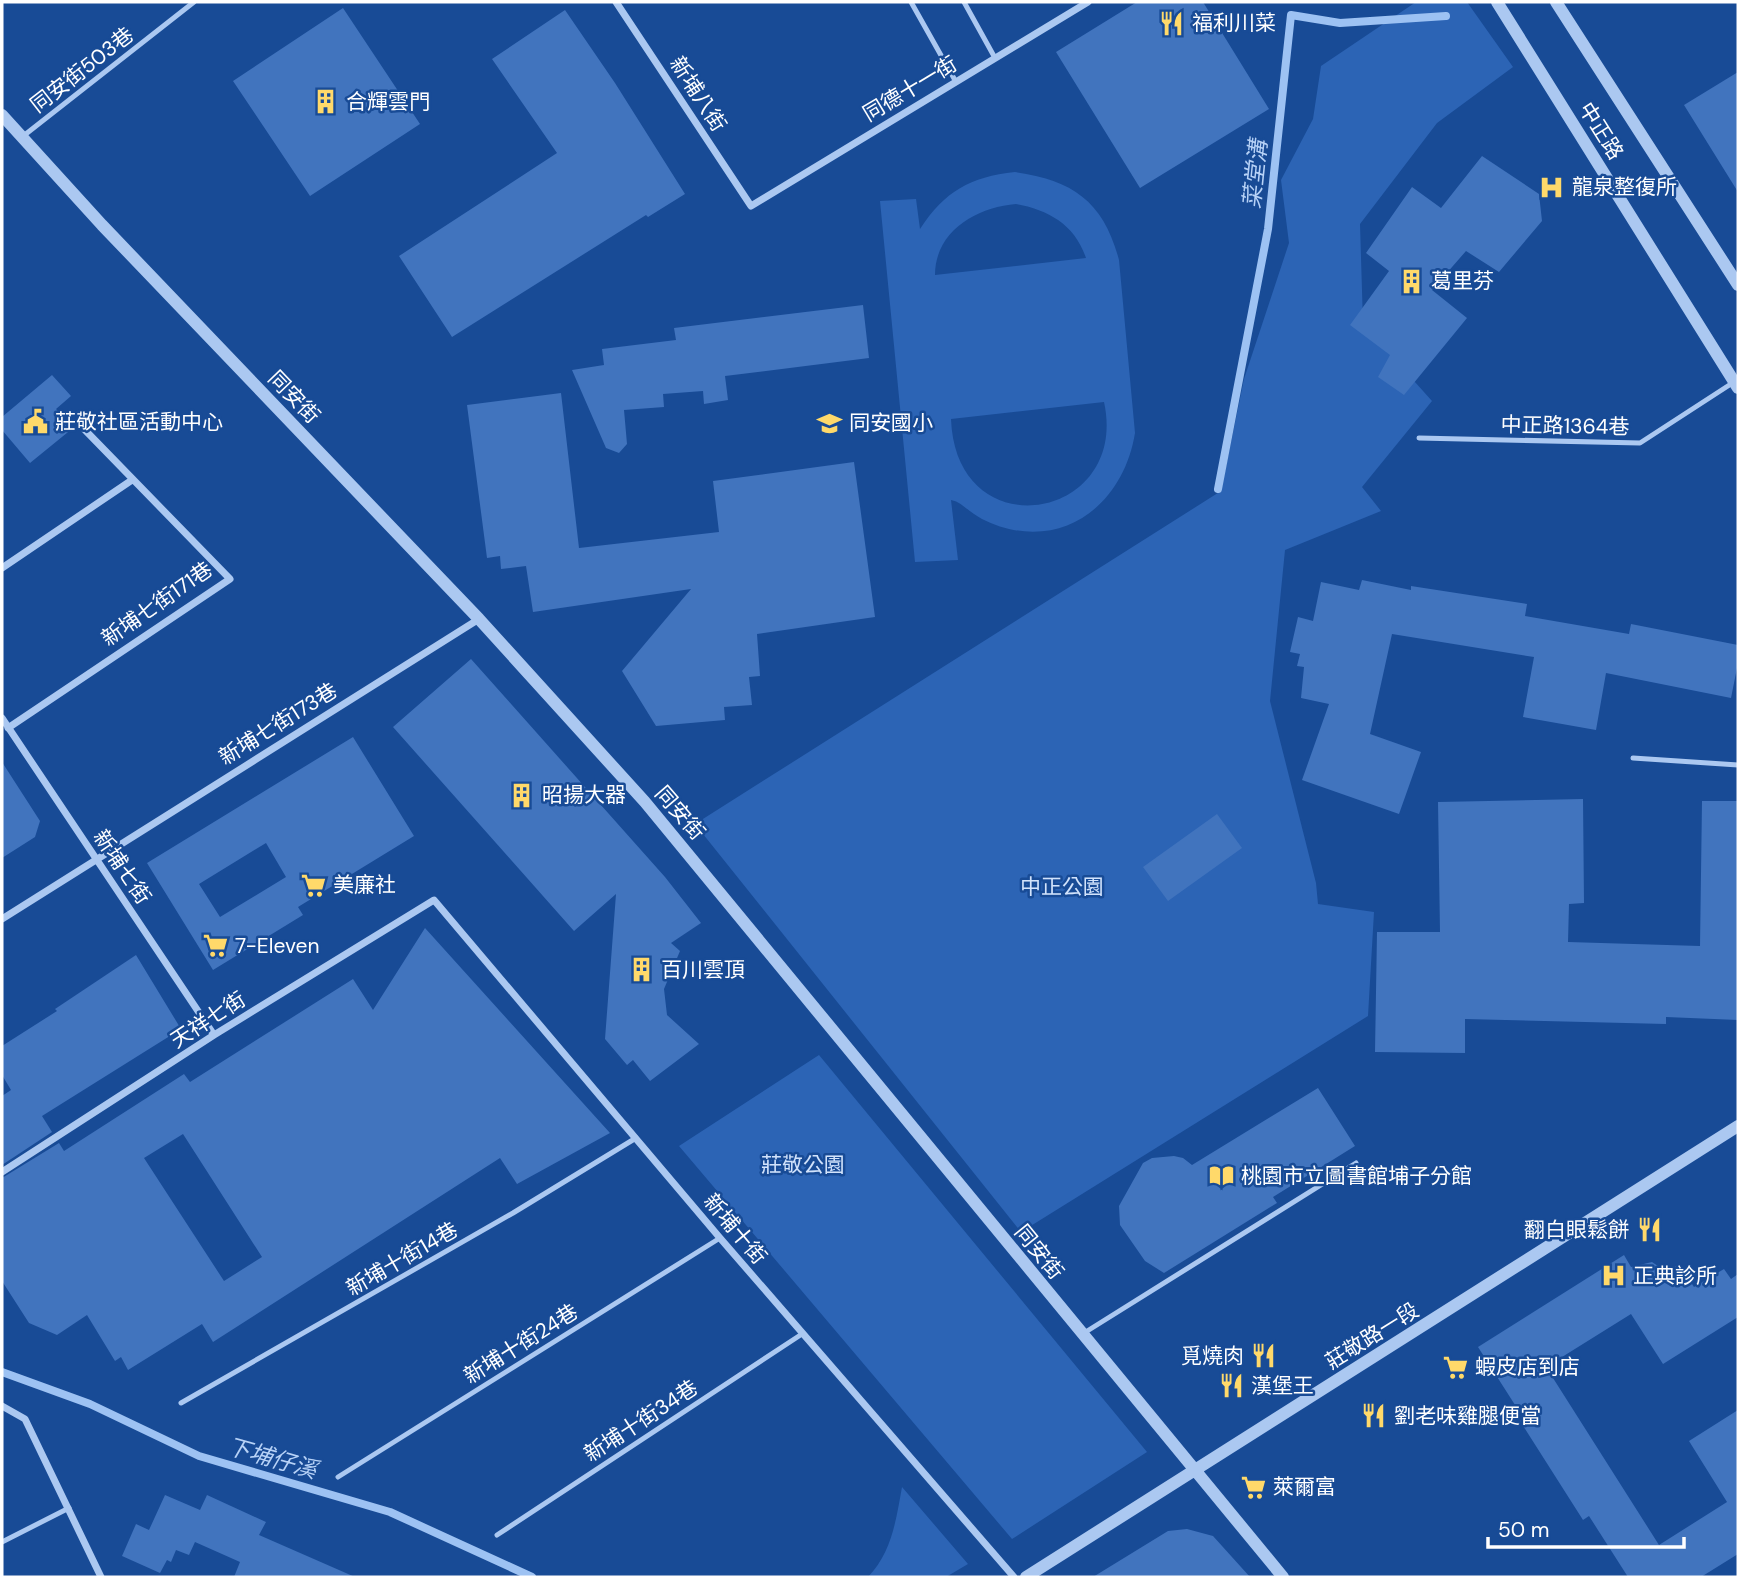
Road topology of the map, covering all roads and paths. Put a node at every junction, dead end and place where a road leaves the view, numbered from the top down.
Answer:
1 (194, 2) edge
2 (616, 2) edge
3 (911, 2) edge
4 (964, 2) edge
5 (1088, 2) edge
6 (1497, 2) edge
7 (1556, 2) edge
8 (995, 58) junction
9 (956, 82) junction
10 (4, 120) edge
11 (22, 137) junction
12 (751, 206) joint
13 (1738, 285) edge
14 (1736, 385) edge
15 (85, 429) dead end
16 (1419, 438) dead end
17 (132, 480) junction
18 (2, 568) edge
19 (479, 619) junction
20 (2, 718) edge
21 (9, 728) junction
22 (1633, 758) dead end
23 (1738, 765) edge
24 (96, 859) junction
25 (434, 900) joint
26 (2, 919) edge
27 (214, 1035) junction
28 (1738, 1126) edge
29 (636, 1138) junction
30 (1356, 1163) dead end
31 (2, 1172) edge
32 (720, 1238) junction
33 (802, 1334) junction
34 (1082, 1335) junction
35 (181, 1403) dead end
36 (2, 1406) edge
37 (1196, 1471) junction
38 (338, 1477) dead end
39 (69, 1508) junction
40 (497, 1535) dead end
41 (2, 1542) edge
42 (101, 1577) edge
43 (1014, 1577) edge
44 (1026, 1577) edge
45 (1283, 1577) edge

1 - 11 lane, 同安街503巷
2 - 12 street, 新埔八街
3 - 9 lane
4 - 8 lane
5 - 8 street, 同德十一街
6 - 14 street, 中正路
7 - 13 street, 中正路
8 - 9 street, 同德十一街
9 - 12 street, 同德十一街
10 - 11 street, 同安街
11 - 19 street, 同安街
14 - 16 lane, 中正路1364巷
15 - 17 street, 新埔七街171巷
17 - 18 street
17 - 21 street, 新埔七街171巷
19 - 24 street, 新埔七街173巷
19 - 34 street, 同安街
20 - 21 street, 新埔七街
21 - 24 street, 新埔七街
22 - 23 lane
24 - 26 street, 新埔七街173巷
24 - 27 street, 新埔七街
25 - 27 street, 天祥七街
25 - 29 street, 新埔十街
27 - 31 street, 天祥七街
28 - 37 street, 莊敬路一段
29 - 32 street, 新埔十街
29 - 35 lane, 新埔十街14巷
30 - 34 lane
32 - 33 street, 新埔十街
32 - 38 lane, 新埔十街24巷
33 - 40 lane, 新埔十街34巷
33 - 43 street, 新埔十街
34 - 37 street, 同安街
36 - 39 street
37 - 44 street, 莊敬路一段
37 - 45 street, 同安街
39 - 41 lane
39 - 42 street

